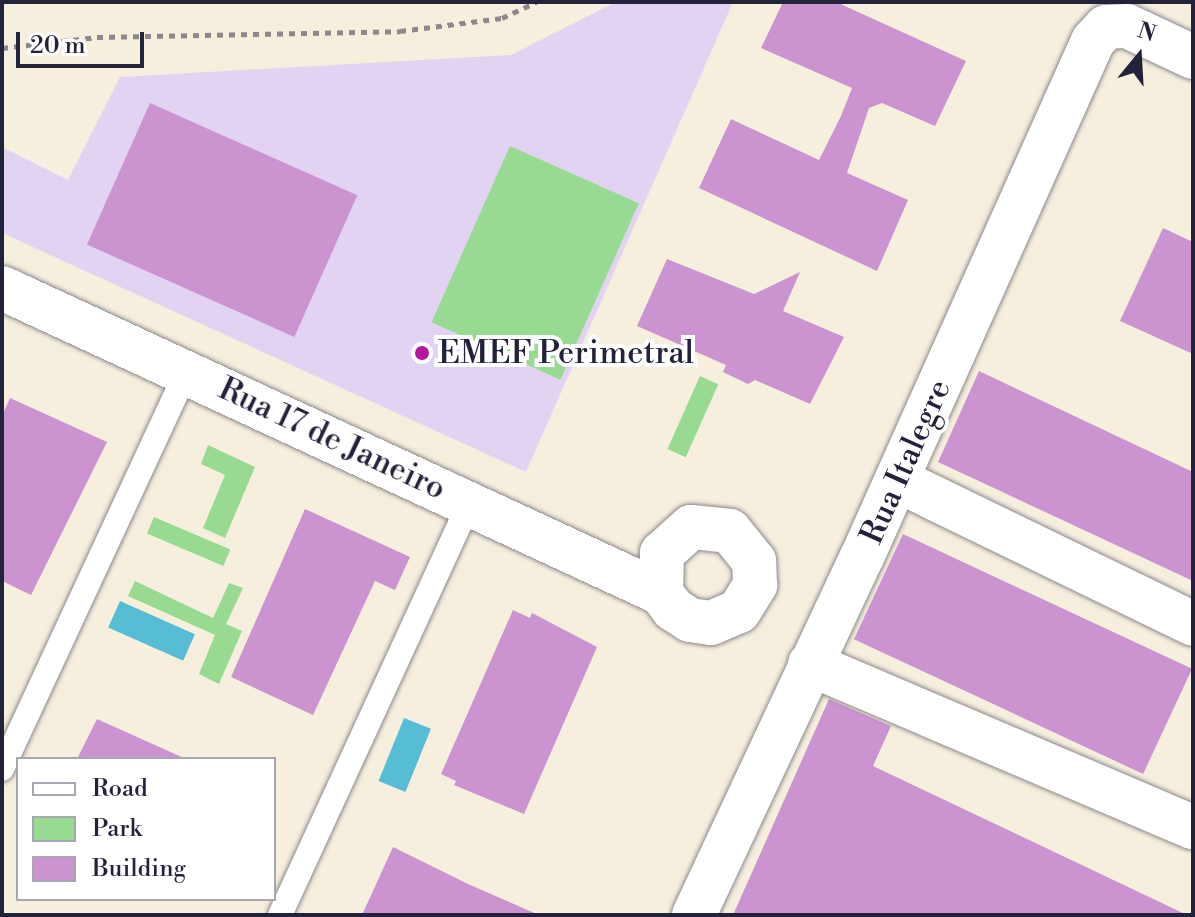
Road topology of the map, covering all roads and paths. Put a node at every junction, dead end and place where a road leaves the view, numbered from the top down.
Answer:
1 (537, 2) edge
2 (2, 48) edge
3 (1193, 57) edge
4 (2, 288) edge
5 (186, 372) junction
6 (897, 480) junction
7 (470, 502) junction
8 (661, 593) dead end
9 (1193, 624) edge
10 (810, 664) junction
11 (2, 769) edge
12 (1193, 827) edge
13 (280, 915) edge
14 (694, 915) edge

1 - 2 path
3 - 6 street, Rua Italegre
4 - 5 street, Rua 17 de Janeiro
5 - 7 street, Rua 17 de Janeiro
5 - 11 lane
6 - 9 street
6 - 10 street, Rua Italegre
7 - 8 street, Rua 17 de Janeiro
7 - 13 lane
10 - 12 street
10 - 14 street, Rua Italegre

